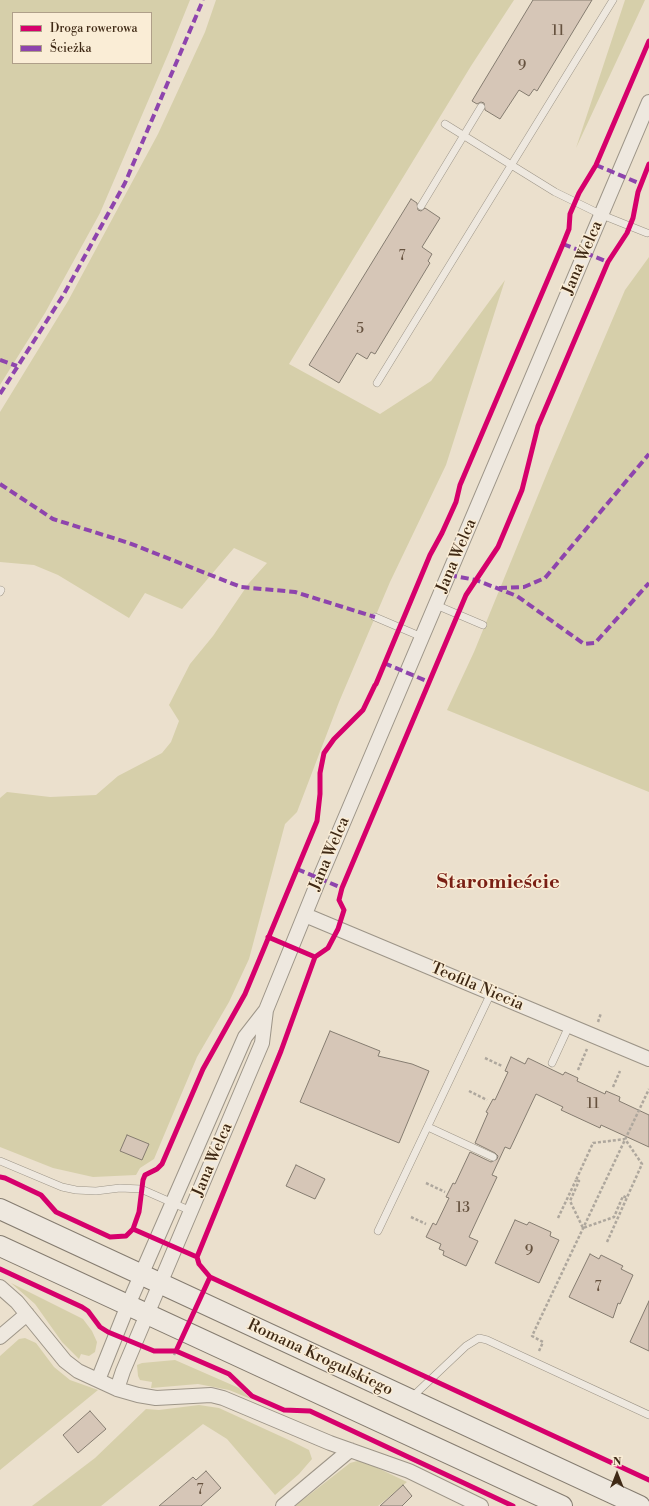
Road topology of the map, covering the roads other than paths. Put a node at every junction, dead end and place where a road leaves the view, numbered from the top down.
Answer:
1 (613, 0) edge
2 (649, 102) edge
3 (481, 107) dead end
4 (445, 124) dead end
5 (463, 135) junction
6 (512, 165) junction
7 (421, 206) dead end
8 (602, 215) junction
9 (647, 233) dead end
10 (377, 383) dead end
11 (436, 605) junction
12 (375, 617) dead end
13 (483, 624) dead end
14 (422, 637) junction
15 (305, 915) junction
16 (491, 993) junction
17 (266, 1010) junction
18 (569, 1026) junction
19 (649, 1059) edge
20 (552, 1063) dead end
21 (428, 1127) junction
22 (493, 1157) dead end
23 (0, 1161) edge
24 (173, 1202) junction
25 (0, 1210) edge
26 (191, 1211) junction
27 (378, 1231) dead end
28 (0, 1246) edge
29 (141, 1276) junction
30 (161, 1285) junction
31 (0, 1287) edge
32 (128, 1305) junction
33 (27, 1314) junction
34 (148, 1314) junction
35 (0, 1337) edge
36 (98, 1380) junction
37 (117, 1389) junction
38 (410, 1400) junction
39 (649, 1415) edge
40 (350, 1450) junction
41 (283, 1506) edge
42 (481, 1506) edge
43 (562, 1506) edge
44 (640, 1506) edge

1 - 6 lane
2 - 8 street, Jana Welca
3 - 5 lane
4 - 5 lane
5 - 6 lane
5 - 7 lane
6 - 8 lane
6 - 10 lane
8 - 9 lane
8 - 11 street, Jana Welca
11 - 13 lane
11 - 14 street, Jana Welca
12 - 14 lane
14 - 15 street, Jana Welca
15 - 16 street, Teofila Niecia
15 - 17 street, Jana Welca
16 - 18 street, Teofila Niecia
16 - 21 lane
17 - 24 street, Jana Welca
17 - 26 street, Jana Welca
18 - 19 street, Teofila Niecia
18 - 20 lane
21 - 22 lane
21 - 27 lane
23 - 24 lane
24 - 26 lane
24 - 29 street, Jana Welca
25 - 29 main road, Romana Krogulskiego
26 - 30 street, Jana Welca
28 - 32 main road, Romana Krogulskiego
29 - 30 main road, Romana Krogulskiego
29 - 32 street, Jana Welca
30 - 34 street, Jana Welca
30 - 38 main road, Romana Krogulskiego
31 - 33 street
32 - 34 main road, Romana Krogulskiego
32 - 36 street, Jana Welca
33 - 35 street
33 - 36 street
34 - 37 street, Jana Welca
34 - 43 main road, Romana Krogulskiego
36 - 37 street
37 - 40 street
38 - 39 lane
38 - 44 main road, Romana Krogulskiego
40 - 41 street
40 - 42 street

